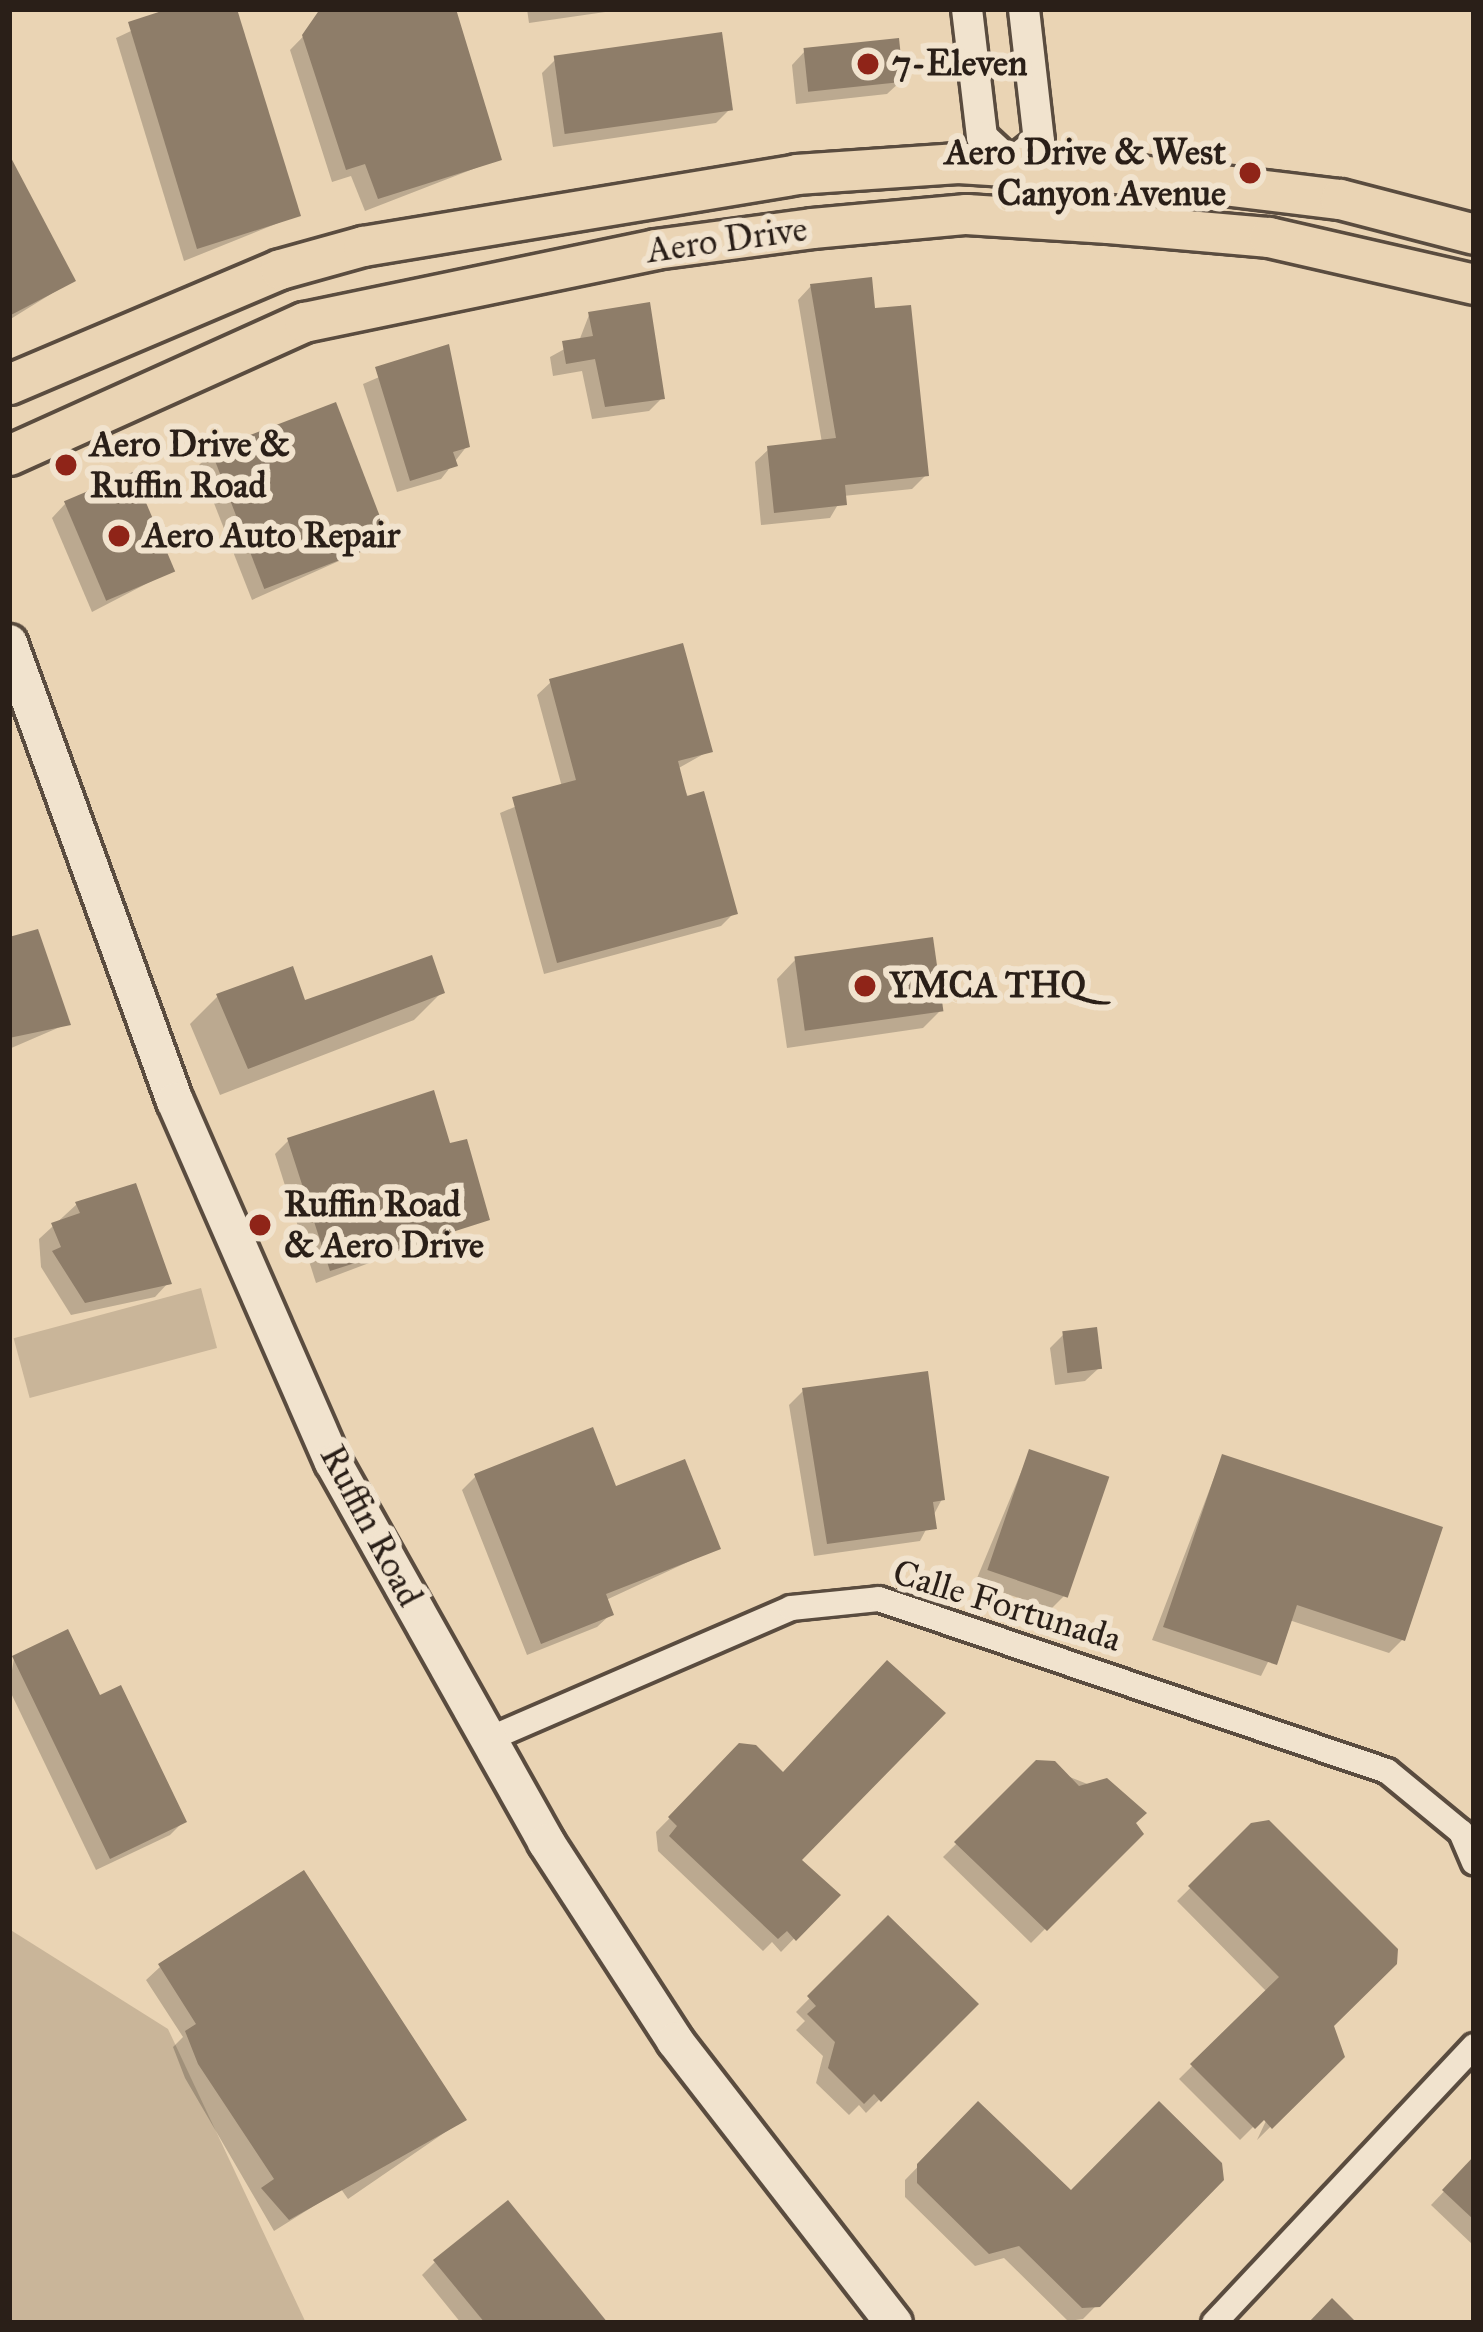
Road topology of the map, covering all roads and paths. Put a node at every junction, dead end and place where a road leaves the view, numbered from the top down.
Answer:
1 (967, 9) edge
2 (1024, 9) edge
3 (1012, 164) junction
4 (1016, 219) junction
5 (1474, 234) edge
6 (1474, 284) edge
7 (9, 384) edge
8 (9, 455) edge
9 (9, 643) edge
10 (489, 1739) junction
11 (1474, 1862) edge
12 (1474, 2046) edge
13 (894, 2323) edge
14 (1214, 2323) edge

1 - 3 street
2 - 3 street
3 - 4 street
3 - 5 main road, Aero Drive
3 - 7 main road, Aero Drive
4 - 6 main road, Aero Drive
4 - 8 main road, Aero Drive
9 - 10 main road, Ruffin Road
10 - 11 street, Calle Fortunada
10 - 13 main road, Ruffin Road
12 - 14 street

